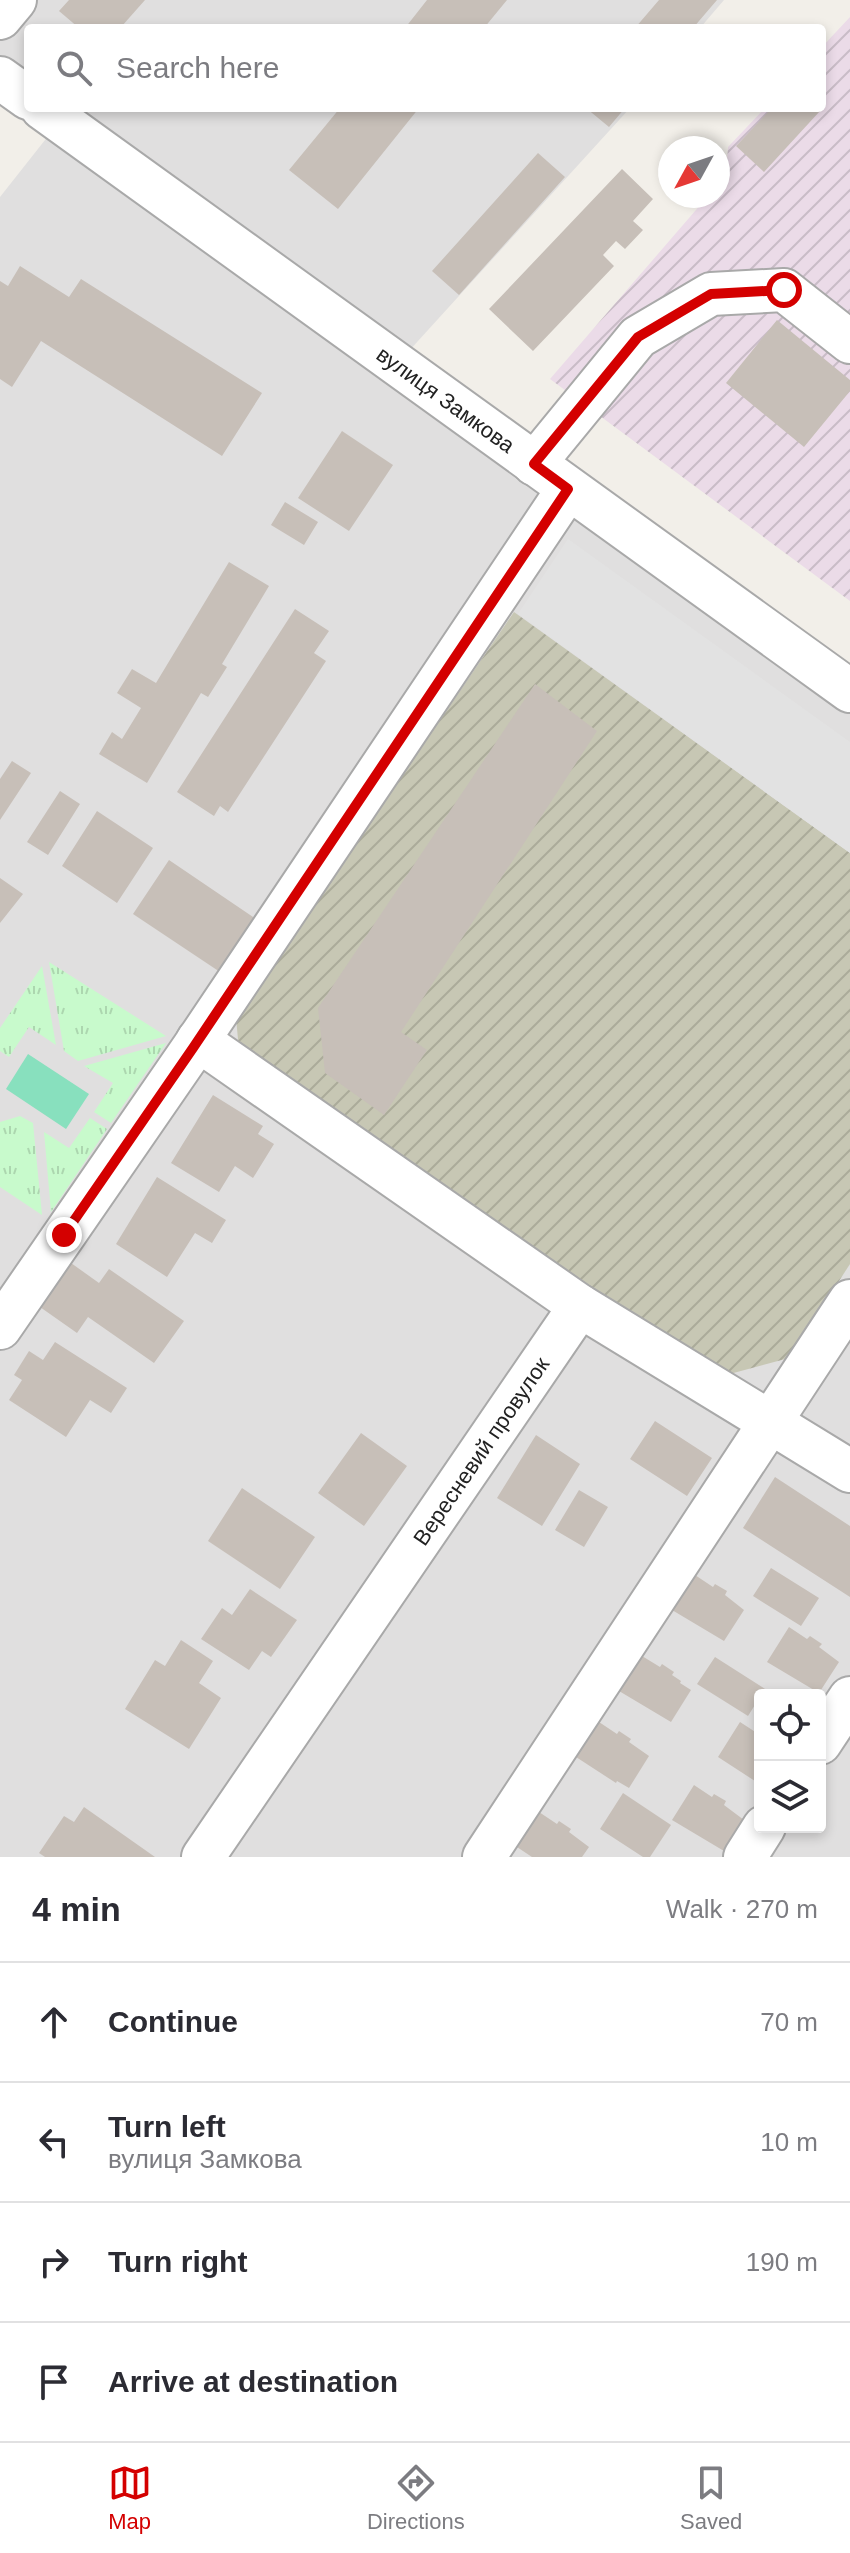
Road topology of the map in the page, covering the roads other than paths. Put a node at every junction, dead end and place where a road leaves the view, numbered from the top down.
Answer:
1 (15, 0) edge
2 (0, 18) edge
3 (0, 78) edge
4 (24, 95) edge
5 (48, 112) edge
6 (850, 342) edge
7 (534, 464) junction
8 (568, 489) junction
9 (850, 691) edge
10 (198, 1040) junction
11 (850, 1301) edge
12 (580, 1306) junction
13 (0, 1328) edge
14 (770, 1424) junction
15 (850, 1471) edge
16 (850, 1698) edge
17 (826, 1734) edge
18 (760, 1833) edge
19 (203, 1857) edge
20 (484, 1857) edge
21 (745, 1857) edge

1 - 2 street
3 - 4 street
5 - 7 street, вулиця Замкова
6 - 7 street
7 - 8 street, вулиця Замкова
8 - 9 street, вулиця Замкова
8 - 10 street
10 - 12 street
10 - 13 street
11 - 14 street
12 - 14 street
12 - 19 street, Вересневий провулок
14 - 15 street
14 - 20 street
16 - 17 street
18 - 21 street

